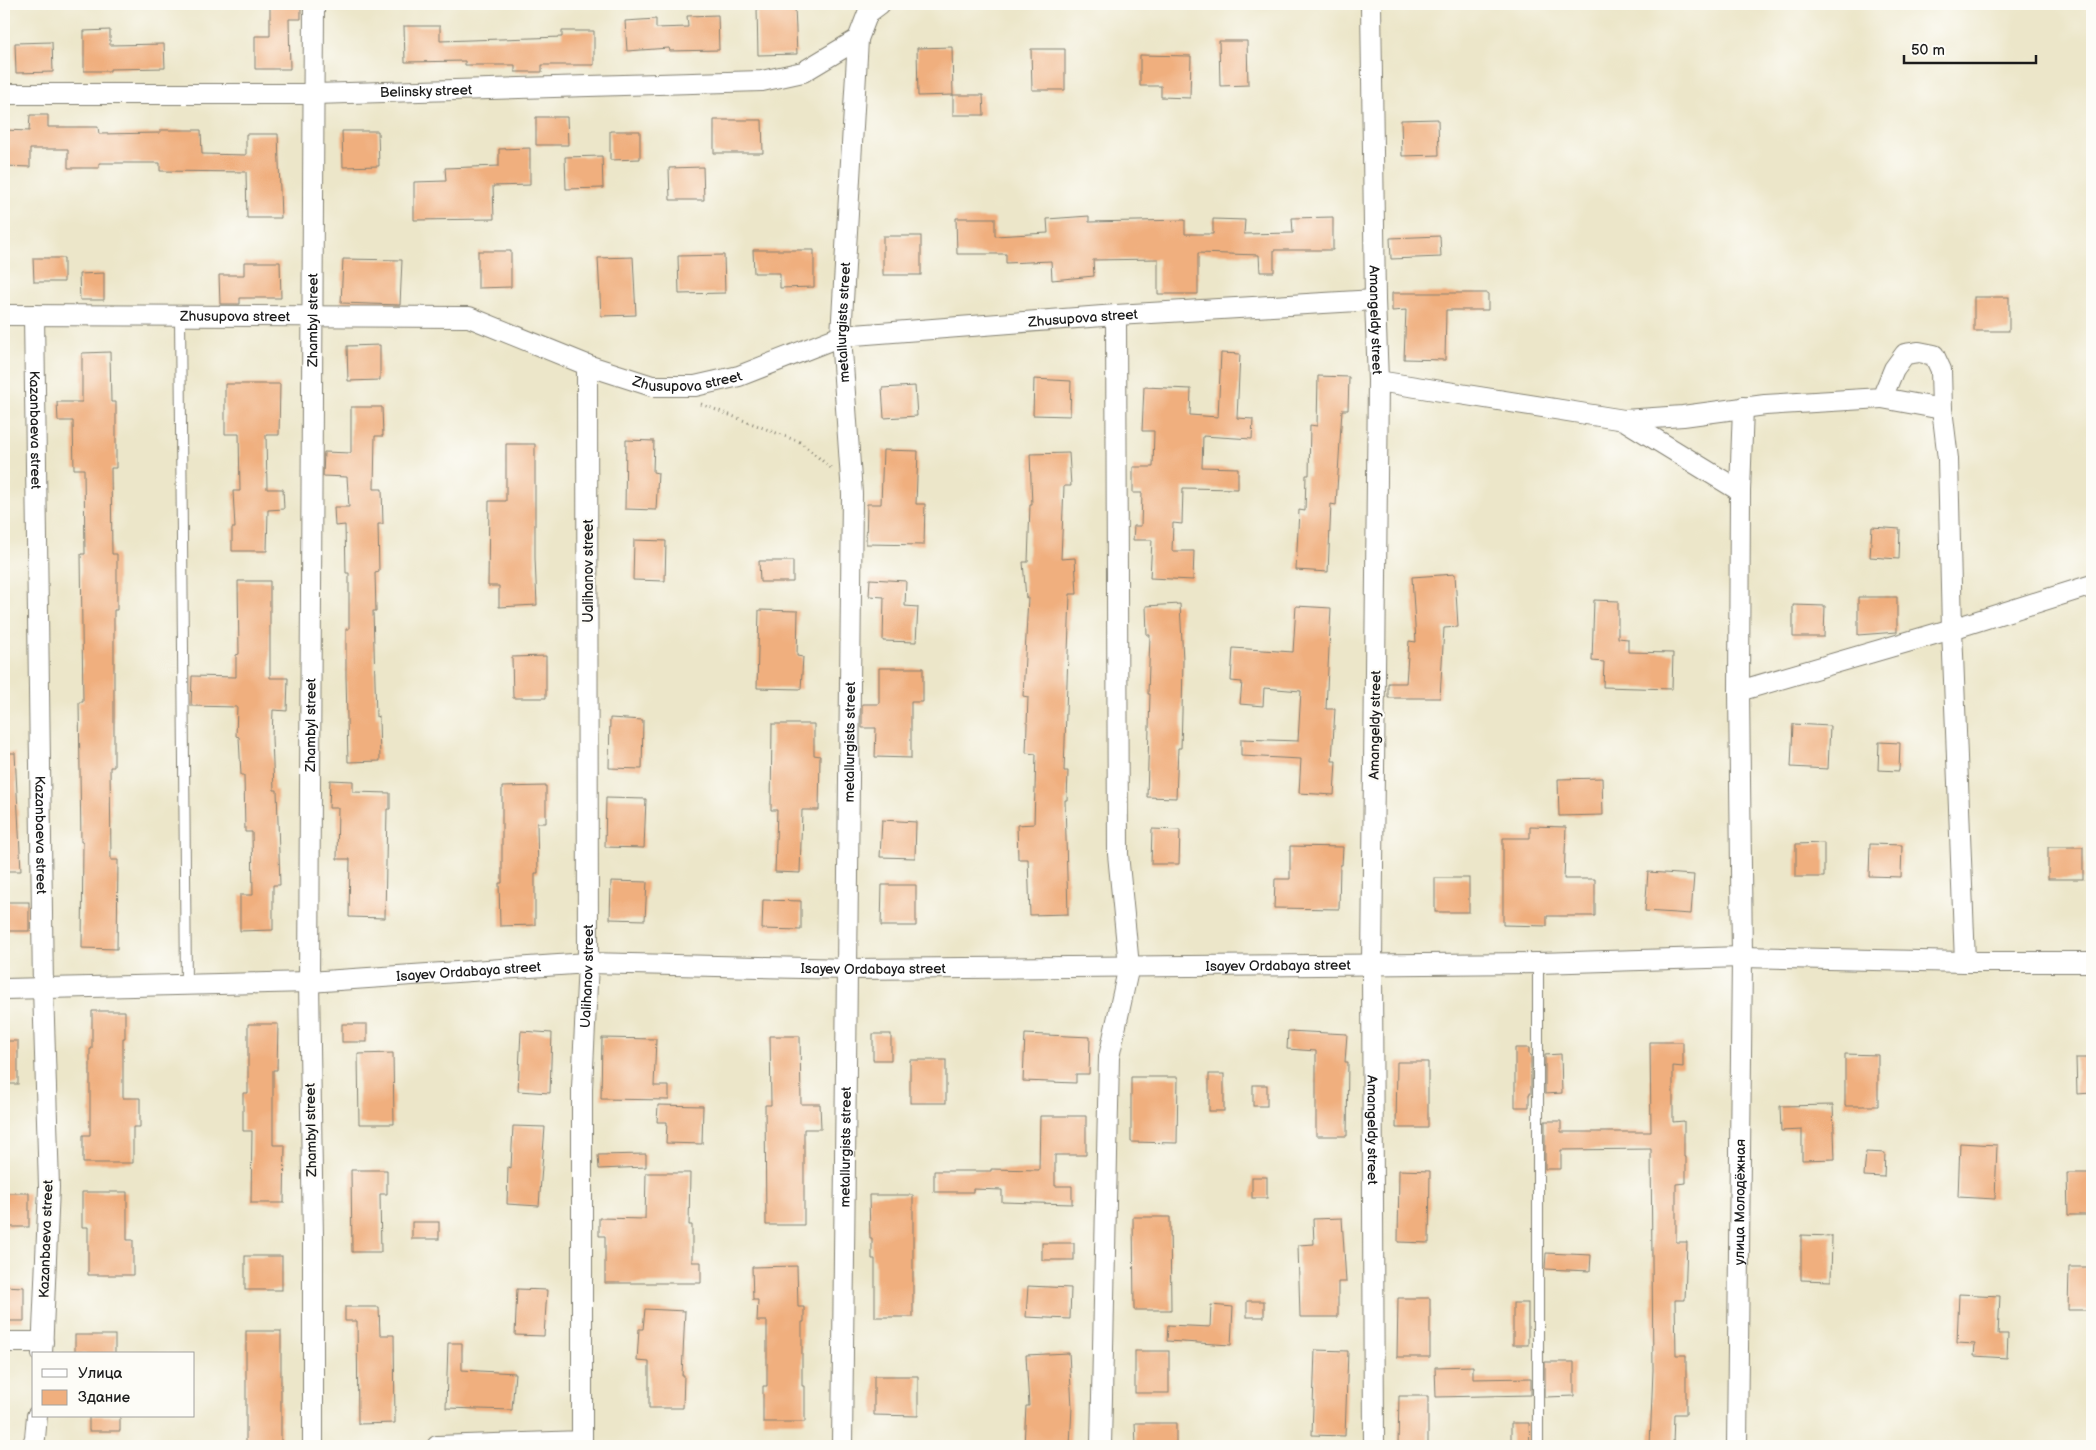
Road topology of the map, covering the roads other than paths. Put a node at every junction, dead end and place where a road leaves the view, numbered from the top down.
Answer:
1 (314, 4) edge
2 (880, 4) edge
3 (1371, 4) edge
4 (850, 44) junction
5 (4, 94) edge
6 (314, 94) junction
7 (1374, 300) junction
8 (4, 315) edge
9 (34, 315) junction
10 (1116, 315) junction
11 (180, 316) junction
12 (311, 316) junction
13 (841, 336) junction
14 (587, 365) junction
15 (1378, 381) junction
16 (1882, 398) junction
17 (1743, 408) junction
18 (1942, 408) junction
19 (1624, 420) junction
20 (1740, 491) junction
21 (2092, 585) edge
22 (1952, 629) junction
23 (1738, 692) junction
24 (1742, 957) junction
25 (1965, 962) junction
26 (2092, 962) edge
27 (588, 963) junction
28 (1372, 963) junction
29 (1538, 963) junction
30 (1129, 966) junction
31 (848, 969) junction
32 (309, 982) junction
33 (186, 985) junction
34 (43, 988) junction
35 (4, 989) edge
36 (4, 1342) edge
37 (43, 1348) edge
38 (37, 1418) edge
39 (32, 1446) edge
40 (313, 1446) edge
41 (437, 1446) edge
42 (842, 1446) edge
43 (1101, 1446) edge
44 (1374, 1446) edge
45 (1538, 1446) edge
46 (1737, 1446) edge

1 - 6 street, Zhambyl street
2 - 4 street, metallurgists street
3 - 7 street, Amangeldy street
4 - 6 street, Belinsky street
4 - 13 street, metallurgists street
5 - 6 street, Belinsky street
6 - 12 street, Zhambyl street
7 - 10 street, Zhusupova street
7 - 15 street, Amangeldy street
8 - 9 street, Zhusupova street
9 - 11 street, Zhusupova street
9 - 34 street, Kazanbaeva street
10 - 13 street, Zhusupova street
10 - 30 street
11 - 12 street, Zhusupova street
11 - 33 lane
12 - 14 street, Zhusupova street
12 - 32 street, Zhambyl street
13 - 14 street, Zhusupova street
13 - 31 street, metallurgists street
14 - 27 street, Ualihanov street
15 - 19 street
15 - 28 street, Amangeldy street
16 - 17 street
16 - 18 street
16 - 18 street
17 - 19 street
17 - 20 street, улица Молодёжная
18 - 22 street
19 - 20 street
20 - 23 street, улица Молодёжная
21 - 22 street
22 - 23 street
22 - 25 street
23 - 24 street, улица Молодёжная
24 - 25 street, Isayev Ordabaya street
24 - 29 street, Isayev Ordabaya street
24 - 46 street, улица Молодёжная
25 - 26 street, Isayev Ordabaya street
27 - 31 street, Isayev Ordabaya street
27 - 32 street, Isayev Ordabaya street
27 - 41 street, Ualihanov street
28 - 29 street, Isayev Ordabaya street
28 - 30 street, Isayev Ordabaya street
28 - 44 street, Amangeldy street
29 - 45 lane
30 - 31 street, Isayev Ordabaya street
30 - 43 street
31 - 42 street, metallurgists street
32 - 33 street, Isayev Ordabaya street
32 - 40 street, Zhambyl street
33 - 34 street, Isayev Ordabaya street
34 - 35 street, Isayev Ordabaya street
34 - 37 street, Kazanbaeva street
36 - 37 street
38 - 39 street

